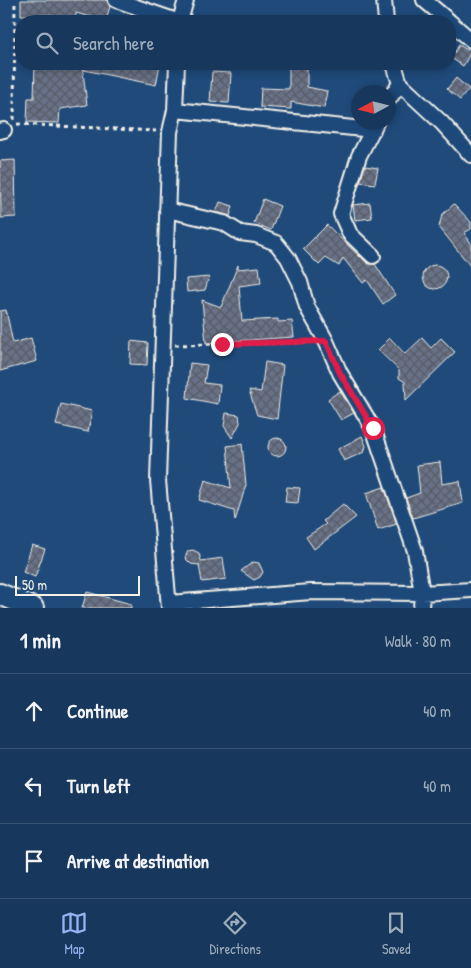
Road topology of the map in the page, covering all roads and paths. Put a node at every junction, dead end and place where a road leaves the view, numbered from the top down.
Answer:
1 (15, 0) edge
2 (116, 0) edge
3 (186, 0) edge
4 (384, 0) edge
5 (424, 0) edge
6 (160, 15) edge
7 (180, 15) edge
8 (385, 15) edge
9 (443, 15) edge
10 (456, 26) edge
11 (471, 40) edge
12 (177, 70) edge
13 (396, 70) edge
14 (400, 84) junction
15 (396, 89) edge
16 (174, 110) junction
17 (351, 124) edge
18 (372, 130) edge
19 (170, 132) junction
20 (471, 155) edge
21 (167, 210) junction
22 (373, 256) dead end
23 (326, 341) junction
24 (162, 345) junction
25 (471, 590) edge
26 (422, 593) junction
27 (0, 594) edge
28 (169, 605) edge
29 (33, 608) edge
30 (421, 608) edge

1 - 19 path
2 - 6 street
3 - 7 street
4 - 8 street
5 - 9 street
10 - 11 street
12 - 16 street
13 - 14 street
14 - 15 street
14 - 20 street
16 - 17 street
16 - 19 street
18 - 22 street
19 - 21 street
21 - 23 street
21 - 24 street
23 - 24 path
23 - 26 street
24 - 28 street
25 - 26 street
26 - 28 street
26 - 30 street
27 - 29 main road

